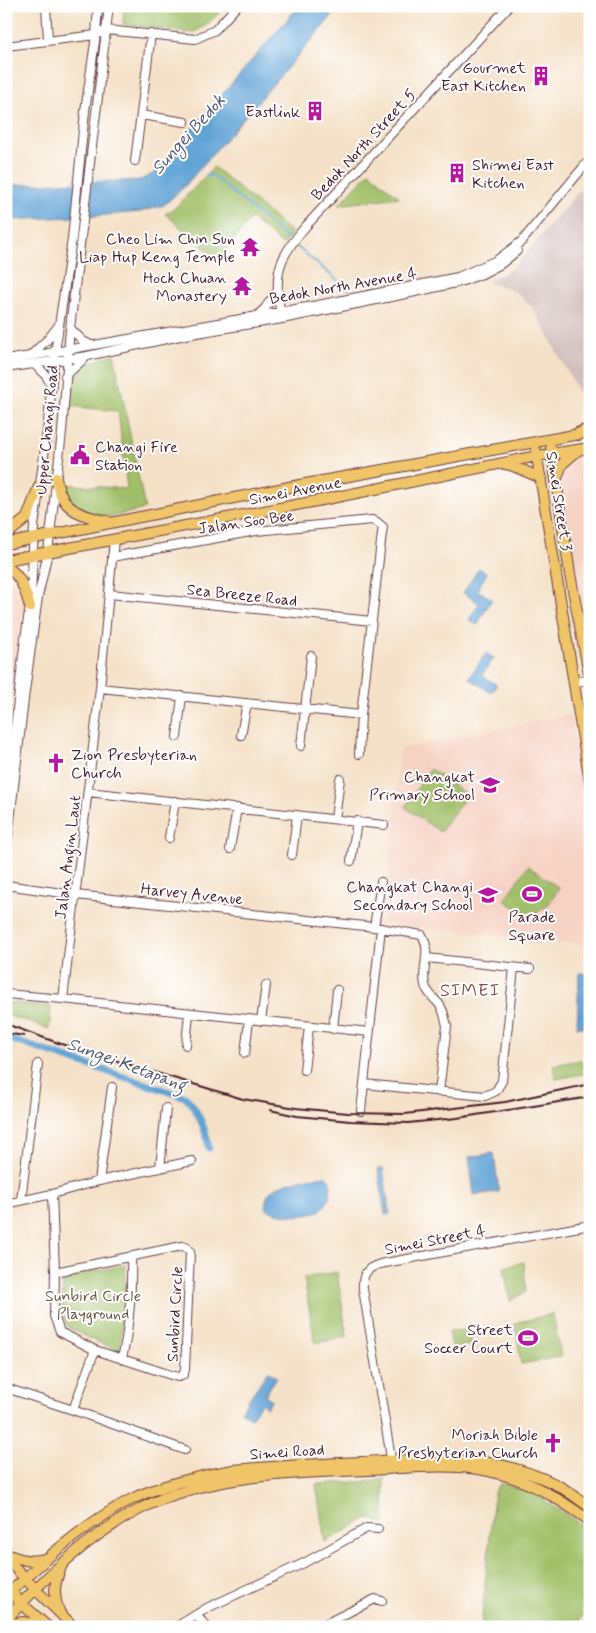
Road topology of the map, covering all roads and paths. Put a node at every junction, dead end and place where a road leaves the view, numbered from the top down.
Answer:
1 (46, 6) edge
2 (98, 6) edge
3 (109, 6) edge
4 (237, 6) edge
5 (509, 6) edge
6 (106, 30) junction
7 (151, 34) junction
8 (96, 35) junction
9 (48, 40) junction
10 (6, 46) edge
11 (141, 115) junction
12 (185, 122) dead end
13 (590, 159) edge
14 (135, 161) dead end
15 (590, 167) edge
16 (277, 292) junction
17 (258, 315) junction
18 (281, 315) junction
19 (59, 324) junction
20 (70, 328) junction
21 (91, 345) junction
22 (67, 349) junction
23 (55, 356) junction
24 (87, 356) junction
25 (66, 358) junction
26 (6, 360) edge
27 (32, 360) junction
28 (6, 368) edge
29 (65, 376) junction
30 (52, 386) junction
31 (586, 432) edge
32 (550, 440) junction
33 (535, 442) junction
34 (590, 448) edge
35 (578, 450) junction
36 (552, 454) junction
37 (537, 456) junction
38 (502, 464) junction
39 (56, 478) junction
40 (541, 478) junction
41 (556, 484) junction
42 (39, 486) junction
43 (111, 522) junction
44 (6, 536) edge
45 (49, 536) junction
46 (33, 538) junction
47 (114, 539) junction
48 (6, 544) edge
49 (48, 552) junction
50 (32, 555) junction
51 (112, 557) junction
52 (6, 560) edge
53 (6, 566) edge
54 (110, 594) junction
55 (30, 608) junction
56 (372, 620) junction
57 (582, 642) junction
58 (569, 653) junction
59 (311, 656) dead end
60 (590, 679) edge
61 (573, 683) junction
62 (100, 688) junction
63 (182, 696) junction
64 (247, 703) junction
65 (305, 709) junction
66 (361, 715) junction
67 (241, 735) dead end
68 (177, 736) dead end
69 (301, 746) dead end
70 (359, 754) dead end
71 (340, 779) dead end
72 (590, 782) edge
73 (88, 792) junction
74 (175, 801) junction
75 (237, 808) junction
76 (6, 809) edge
77 (296, 815) junction
78 (335, 819) junction
79 (357, 821) junction
80 (384, 825) dead end
81 (169, 838) dead end
82 (230, 849) dead end
83 (6, 855) edge
84 (292, 855) dead end
85 (351, 861) dead end
86 (381, 882) dead end
87 (6, 885) edge
88 (76, 895) junction
89 (378, 928) junction
90 (427, 958) junction
91 (514, 968) junction
92 (530, 969) dead end
93 (266, 985) dead end
94 (337, 990) dead end
95 (6, 994) edge
96 (63, 999) junction
97 (189, 1013) junction
98 (249, 1020) junction
99 (261, 1021) junction
100 (309, 1027) junction
101 (333, 1030) junction
102 (369, 1032) junction
103 (186, 1045) dead end
104 (245, 1053) dead end
105 (38, 1064) dead end
106 (304, 1070) dead end
107 (364, 1084) junction
108 (112, 1087) dead end
109 (439, 1092) junction
110 (166, 1108) dead end
111 (361, 1111) dead end
112 (192, 1160) dead end
113 (160, 1168) junction
114 (99, 1181) junction
115 (52, 1194) junction
116 (21, 1200) junction
117 (6, 1204) edge
118 (590, 1225) edge
119 (131, 1256) junction
120 (55, 1272) junction
121 (95, 1350) junction
122 (122, 1359) junction
123 (6, 1388) edge
124 (73, 1410) junction
125 (184, 1450) dead end
126 (392, 1464) junction
127 (561, 1493) junction
128 (590, 1508) edge
129 (590, 1521) edge
130 (378, 1529) dead end
131 (6, 1556) edge
132 (46, 1558) junction
133 (65, 1560) junction
134 (25, 1578) junction
135 (35, 1589) junction
136 (8, 1592) edge
137 (382, 1601) dead end
138 (22, 1604) junction
139 (59, 1612) junction
140 (196, 1615) junction
141 (6, 1620) edge
142 (6, 1625) edge
143 (47, 1627) edge
144 (74, 1627) edge
145 (176, 1627) edge
146 (207, 1627) edge
147 (319, 1627) edge

1 - 9 street
2 - 8 street, Upper Changi Road
3 - 6 street, Upper Changi Road
4 - 7 street
5 - 16 street, Bedok North Street 5
6 - 7 street
6 - 8 street
6 - 20 street, Upper Changi Road
7 - 11 street
8 - 9 street
8 - 19 street, Upper Changi Road
9 - 10 street
11 - 12 street
11 - 14 street
13 - 18 street, Bedok North Avenue 4
15 - 18 street, Bedok North Avenue 4
16 - 17 street
16 - 18 street, Bedok North Street 5
17 - 18 street, Bedok North Avenue 4
17 - 21 street, Bedok North Avenue 4
18 - 24 street, Bedok North Avenue 4
19 - 23 street, Upper Changi Road
19 - 27 street
20 - 21 street
20 - 22 street, Upper Changi Road
21 - 22 street, Bedok North Avenue 4
22 - 23 street, Bedok North Avenue 4
22 - 25 street, Upper Changi Road
23 - 25 street, Bedok North Avenue 4
23 - 27 street
23 - 30 street, Upper Changi Road
24 - 25 street, Bedok North Avenue 4
24 - 29 street
25 - 29 street, Upper Changi Road
26 - 27 street
27 - 28 street
27 - 30 street
29 - 39 street, Upper Changi Road
30 - 42 street, Upper Changi Road
31 - 32 main road, Simei Avenue
32 - 33 main road, Simei Avenue
32 - 36 main road, Simei Street 3
33 - 37 main road, Simei Street 3
33 - 43 main road, Simei Avenue
34 - 35 main road, Simei Avenue
35 - 36 main road, Simei Avenue
35 - 41 main road
36 - 37 main road, Simei Avenue
36 - 41 main road, Simei Street 3
37 - 38 main road, Simei Avenue
37 - 40 main road, Simei Street 3
38 - 40 main road
38 - 47 main road, Simei Avenue
39 - 43 main road
39 - 45 street, Upper Changi Road
40 - 58 main road, Simei Street 3
41 - 57 main road, Simei Street 3
42 - 44 main road
42 - 46 street, Upper Changi Road
43 - 45 main road, Simei Avenue
45 - 46 main road, Simei Avenue
45 - 49 street, Upper Changi Road
46 - 48 main road, Simei Avenue
46 - 50 street, Upper Changi Road
47 - 49 main road, Simei Avenue
47 - 51 street, Jalan Angin Laut
49 - 50 main road, Simei Avenue
49 - 83 street, Upper Changi Road
50 - 52 main road, Simei Avenue
50 - 55 street, Upper Changi Road
51 - 54 street, Jalan Angin Laut
51 - 56 street, Jalan Soo Bee
53 - 55 main road
54 - 56 street, Sea Breeze Road
54 - 62 street, Jalan Angin Laut
55 - 76 street, Upper Changi Road
56 - 66 street
57 - 58 main road
57 - 60 main road, Simei Street 3
58 - 61 main road, Simei Street 3
59 - 65 street
60 - 61 street, Simei Street 3
61 - 72 main road, Simei Street 3
62 - 63 street
62 - 73 street, Jalan Angin Laut
63 - 64 street
63 - 68 street
64 - 65 street
64 - 67 street
65 - 66 street
65 - 69 street
66 - 70 street
71 - 78 street
73 - 74 street
73 - 88 street, Jalan Angin Laut
74 - 75 street
74 - 81 street
75 - 77 street
75 - 82 street
77 - 78 street
77 - 84 street
78 - 79 street
79 - 80 street
79 - 85 street
86 - 89 street
87 - 88 street, Harvey Avenue
88 - 89 street, Harvey Avenue
88 - 96 street, Jalan Angin Laut
89 - 90 street, Harvey Avenue
89 - 102 street
90 - 91 street
90 - 109 street
91 - 92 street
91 - 109 street
93 - 99 street
94 - 101 street
95 - 96 street
96 - 97 street
97 - 98 street
97 - 103 street
98 - 99 street
98 - 104 street
99 - 100 street
100 - 101 street
100 - 106 street
101 - 102 street
102 - 107 street
105 - 116 street
107 - 109 street
107 - 111 street
108 - 114 street
110 - 113 street
112 - 113 street
113 - 114 street
114 - 115 street
115 - 116 street
115 - 120 street, Sunbird Circle
116 - 117 street
118 - 126 street, Simei Street 4
119 - 120 street, Sunbird Circle
119 - 122 street
119 - 122 street, Sunbird Circle
120 - 121 street, Sunbird Circle
121 - 122 street, Sunbird Circle
121 - 124 street
123 - 124 street
124 - 125 street
126 - 127 main road, Simei Road
126 - 132 main road, Simei Road
126 - 133 main road, Simei Road
127 - 128 main road, Simei Road
127 - 129 main road, Simei Road
130 - 140 street
131 - 132 main road
131 - 134 main road
132 - 134 main road, Simei Road
133 - 135 main road, Simei Road
133 - 139 main road
134 - 135 main road
134 - 136 main road, Simei Road
135 - 138 main road, Simei Road
135 - 139 main road
136 - 138 main road
137 - 147 street
138 - 141 main road, Simei Road
138 - 143 main road
139 - 144 main road
140 - 145 street
140 - 146 street
142 - 143 main road

